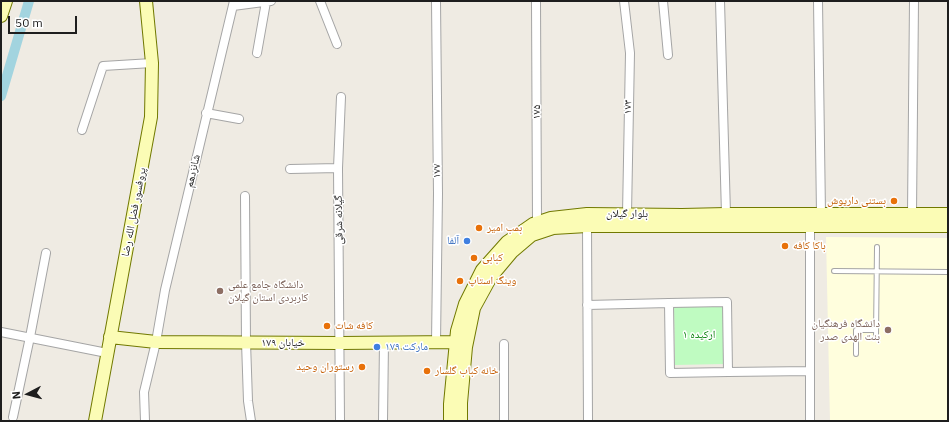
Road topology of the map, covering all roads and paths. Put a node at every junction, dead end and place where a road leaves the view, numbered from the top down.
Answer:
1 (6, 1) edge
2 (146, 1) edge
3 (269, 1) edge
4 (320, 1) edge
5 (436, 1) edge
6 (536, 1) edge
7 (624, 1) edge
8 (663, 1) edge
9 (720, 1) edge
10 (818, 1) edge
11 (914, 1) edge
12 (233, 4) edge
13 (1, 16) edge
14 (337, 44) dead end
15 (257, 53) dead end
16 (668, 55) dead end
17 (152, 63) junction
18 (340, 97) dead end
19 (206, 113) junction
20 (239, 119) dead end
21 (82, 130) dead end
22 (338, 168) junction
23 (290, 169) dead end
24 (245, 196) dead end
25 (912, 213) junction
26 (627, 214) junction
27 (726, 214) junction
28 (821, 214) junction
29 (948, 214) edge
30 (537, 222) junction
31 (587, 226) junction
32 (810, 226) junction
33 (948, 226) edge
34 (877, 247) dead end
35 (46, 253) dead end
36 (834, 271) dead end
37 (876, 271) junction
38 (948, 272) edge
39 (669, 303) junction
40 (588, 305) junction
41 (876, 330) junction
42 (1, 332) edge
43 (876, 336) dead end
44 (30, 337) junction
45 (110, 337) junction
46 (156, 342) junction
47 (246, 342) junction
48 (384, 342) junction
49 (436, 342) junction
50 (456, 342) junction
51 (340, 343) junction
52 (504, 344) dead end
53 (107, 353) junction
54 (856, 354) dead end
55 (810, 370) junction
56 (728, 372) junction
57 (13, 417) dead end
58 (95, 421) edge
59 (145, 421) edge
60 (251, 421) edge
61 (340, 421) edge
62 (383, 421) edge
63 (450, 421) edge
64 (461, 421) edge
65 (504, 421) edge
66 (588, 421) edge
67 (810, 421) edge

1 - 13 main road
2 - 17 main road, پروفسور فضل الله رضا
3 - 12 street
3 - 15 street
4 - 14 street
5 - 49 street, ۱۷۷
6 - 30 street, ۱۷۵
7 - 26 street, ۱۷۳
8 - 16 street
9 - 27 street
10 - 28 street
11 - 25 street
12 - 19 street, شانزدهم
17 - 21 street
17 - 45 main road, پروفسور فضل الله رضا
18 - 22 street, گیلانه شرقی
19 - 20 street
19 - 46 street, شانزدهم
22 - 23 street
22 - 51 street, گیلانه شرقی
24 - 47 street
25 - 28 main road, بلوار گیلان
25 - 29 main road, بلوار گیلان
26 - 27 main road, بلوار گیلان
26 - 30 main road, بلوار گیلان
27 - 28 main road, بلوار گیلان
30 - 50 main road, بلوار گیلان
31 - 32 main road, بلوار گیلان
31 - 40 street
31 - 64 main road, بلوار گیلان
32 - 33 main road, بلوار گیلان
32 - 55 street
34 - 37 lane
35 - 44 street
36 - 37 lane
37 - 38 lane
37 - 41 lane
39 - 40 street
39 - 56 street
39 - 56 street
40 - 66 street
41 - 43 lane
41 - 54 lane
42 - 44 street
44 - 53 street
44 - 57 street
45 - 46 main road, خیابان ۱۷۹
45 - 53 main road, پروفسور فضل الله رضا
46 - 47 main road, خیابان ۱۷۹
46 - 59 street, شانزدهم
47 - 51 main road, خیابان ۱۷۹
47 - 60 street
48 - 49 main road, خیابان ۱۷۹
48 - 51 main road, خیابان ۱۷۹
48 - 62 street
49 - 50 main road, خیابان ۱۷۹
50 - 63 main road, بلوار گیلان
51 - 61 street, گیلانه شرقی
52 - 65 street
53 - 58 main road, پروفسور فضل الله رضا
55 - 56 street
55 - 67 street

